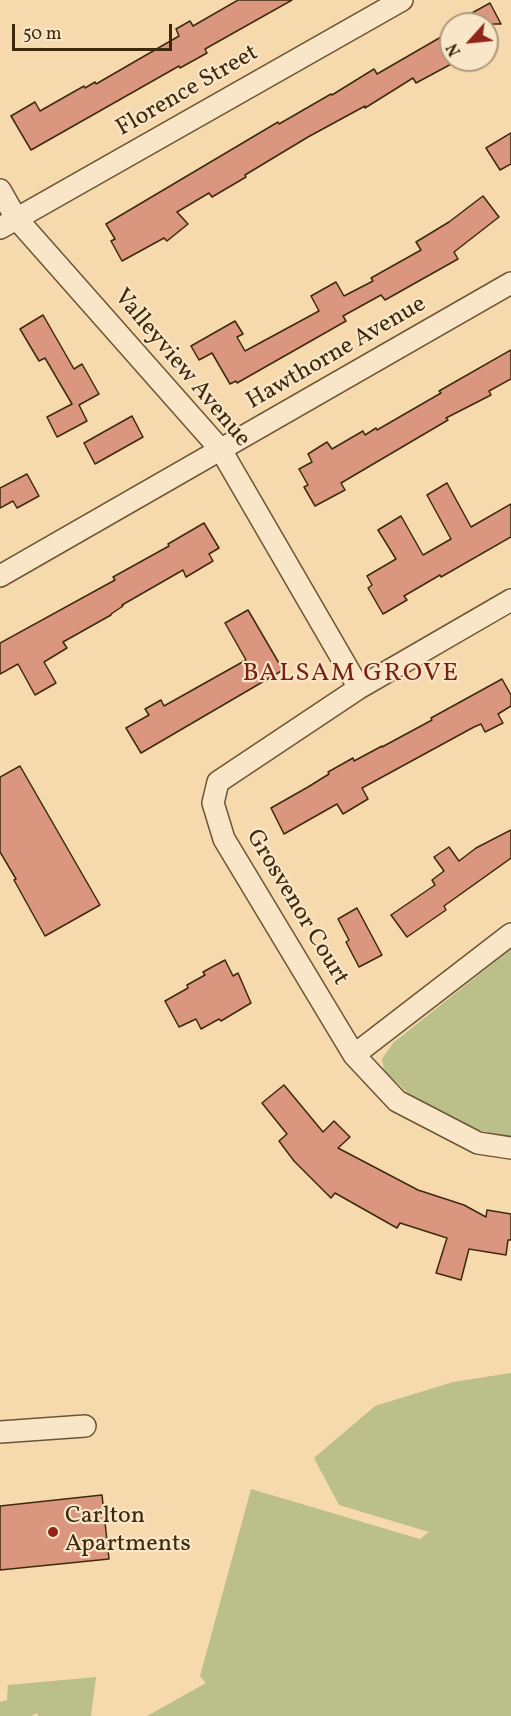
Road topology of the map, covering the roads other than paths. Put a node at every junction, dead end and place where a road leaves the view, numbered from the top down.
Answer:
1 (402, 0) edge
2 (0, 190) edge
3 (8, 223) edge
4 (511, 283) edge
5 (221, 450) junction
6 (0, 576) edge
7 (511, 600) edge
8 (359, 688) junction
9 (511, 934) edge
10 (354, 1055) junction
11 (511, 1148) edge
12 (85, 1426) dead end
13 (0, 1432) edge

1 - 3 street, Florence Street
2 - 3 street, Valleyview Avenue
3 - 5 street, Valleyview Avenue
4 - 5 street, Hawthorne Avenue
5 - 6 street, Hawthorne Avenue
5 - 8 street, Valleyview Avenue
7 - 8 street
8 - 10 street, Grosvenor Court
9 - 10 street
10 - 11 street, Grosvenor Court
12 - 13 street

